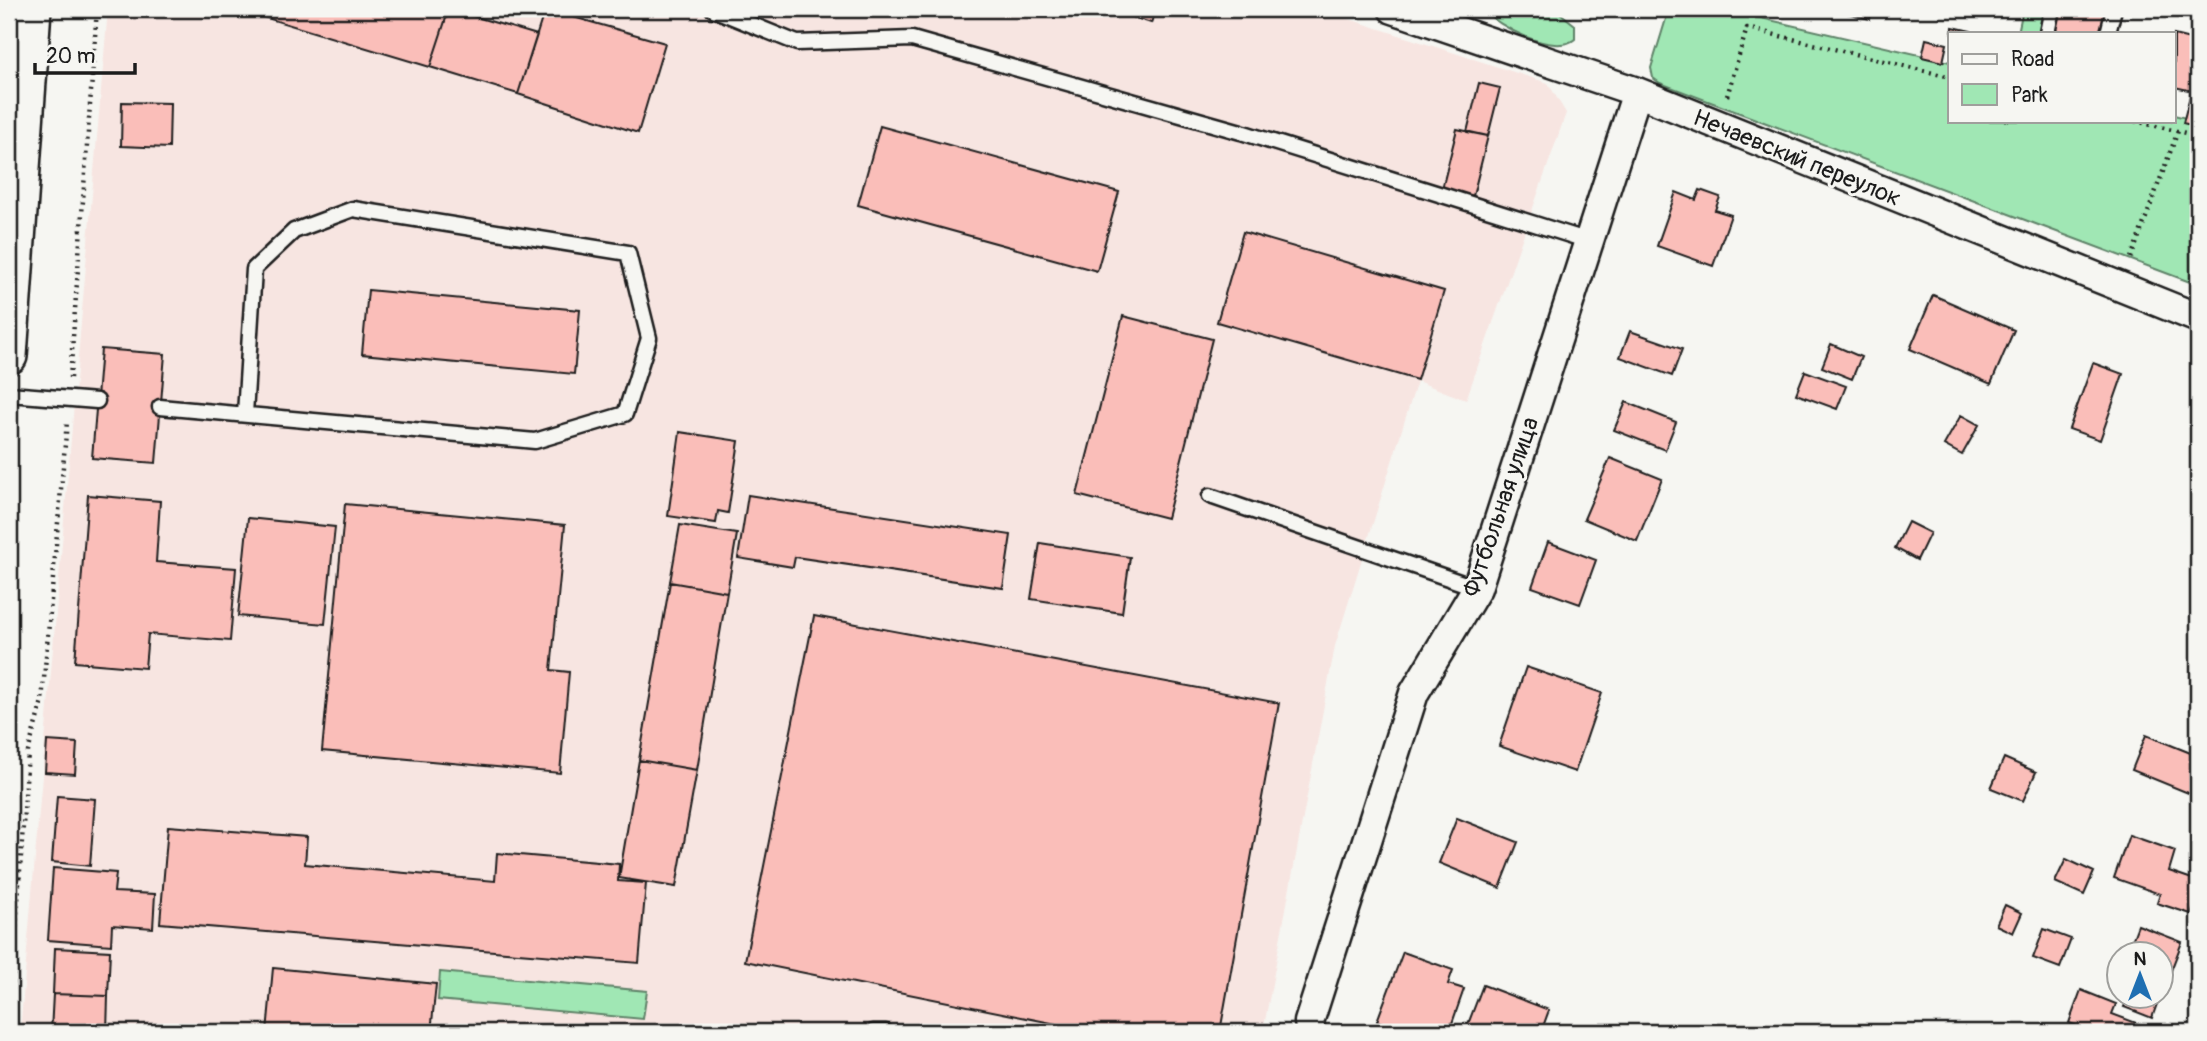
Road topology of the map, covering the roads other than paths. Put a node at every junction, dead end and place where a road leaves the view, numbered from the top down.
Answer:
1 (33, 9) edge
2 (713, 9) edge
3 (1393, 9) edge
4 (2052, 9) edge
5 (2114, 9) edge
6 (1453, 19) edge
7 (2046, 32) edge
8 (2108, 32) edge
9 (1637, 92) junction
10 (13, 238) edge
11 (1589, 241) junction
12 (2198, 318) edge
13 (9, 356) edge
14 (9, 394) edge
15 (97, 401) dead end
16 (160, 407) dead end
17 (245, 414) junction
18 (1210, 496) dead end
19 (1478, 588) junction
20 (873, 1032) edge
21 (886, 1032) edge
22 (1311, 1032) edge

1 - 10 street
2 - 11 lane
3 - 6 street, Нечаевский переулок
4 - 7 lane
5 - 8 lane
6 - 9 street, Нечаевский переулок
9 - 11 street, Футбольная улица
9 - 12 street, Нечаевский переулок
10 - 13 street
11 - 19 street, Футбольная улица
14 - 15 lane
16 - 17 lane
17 - 17 lane
18 - 19 lane
19 - 22 street, Футбольная улица
20 - 21 lane

